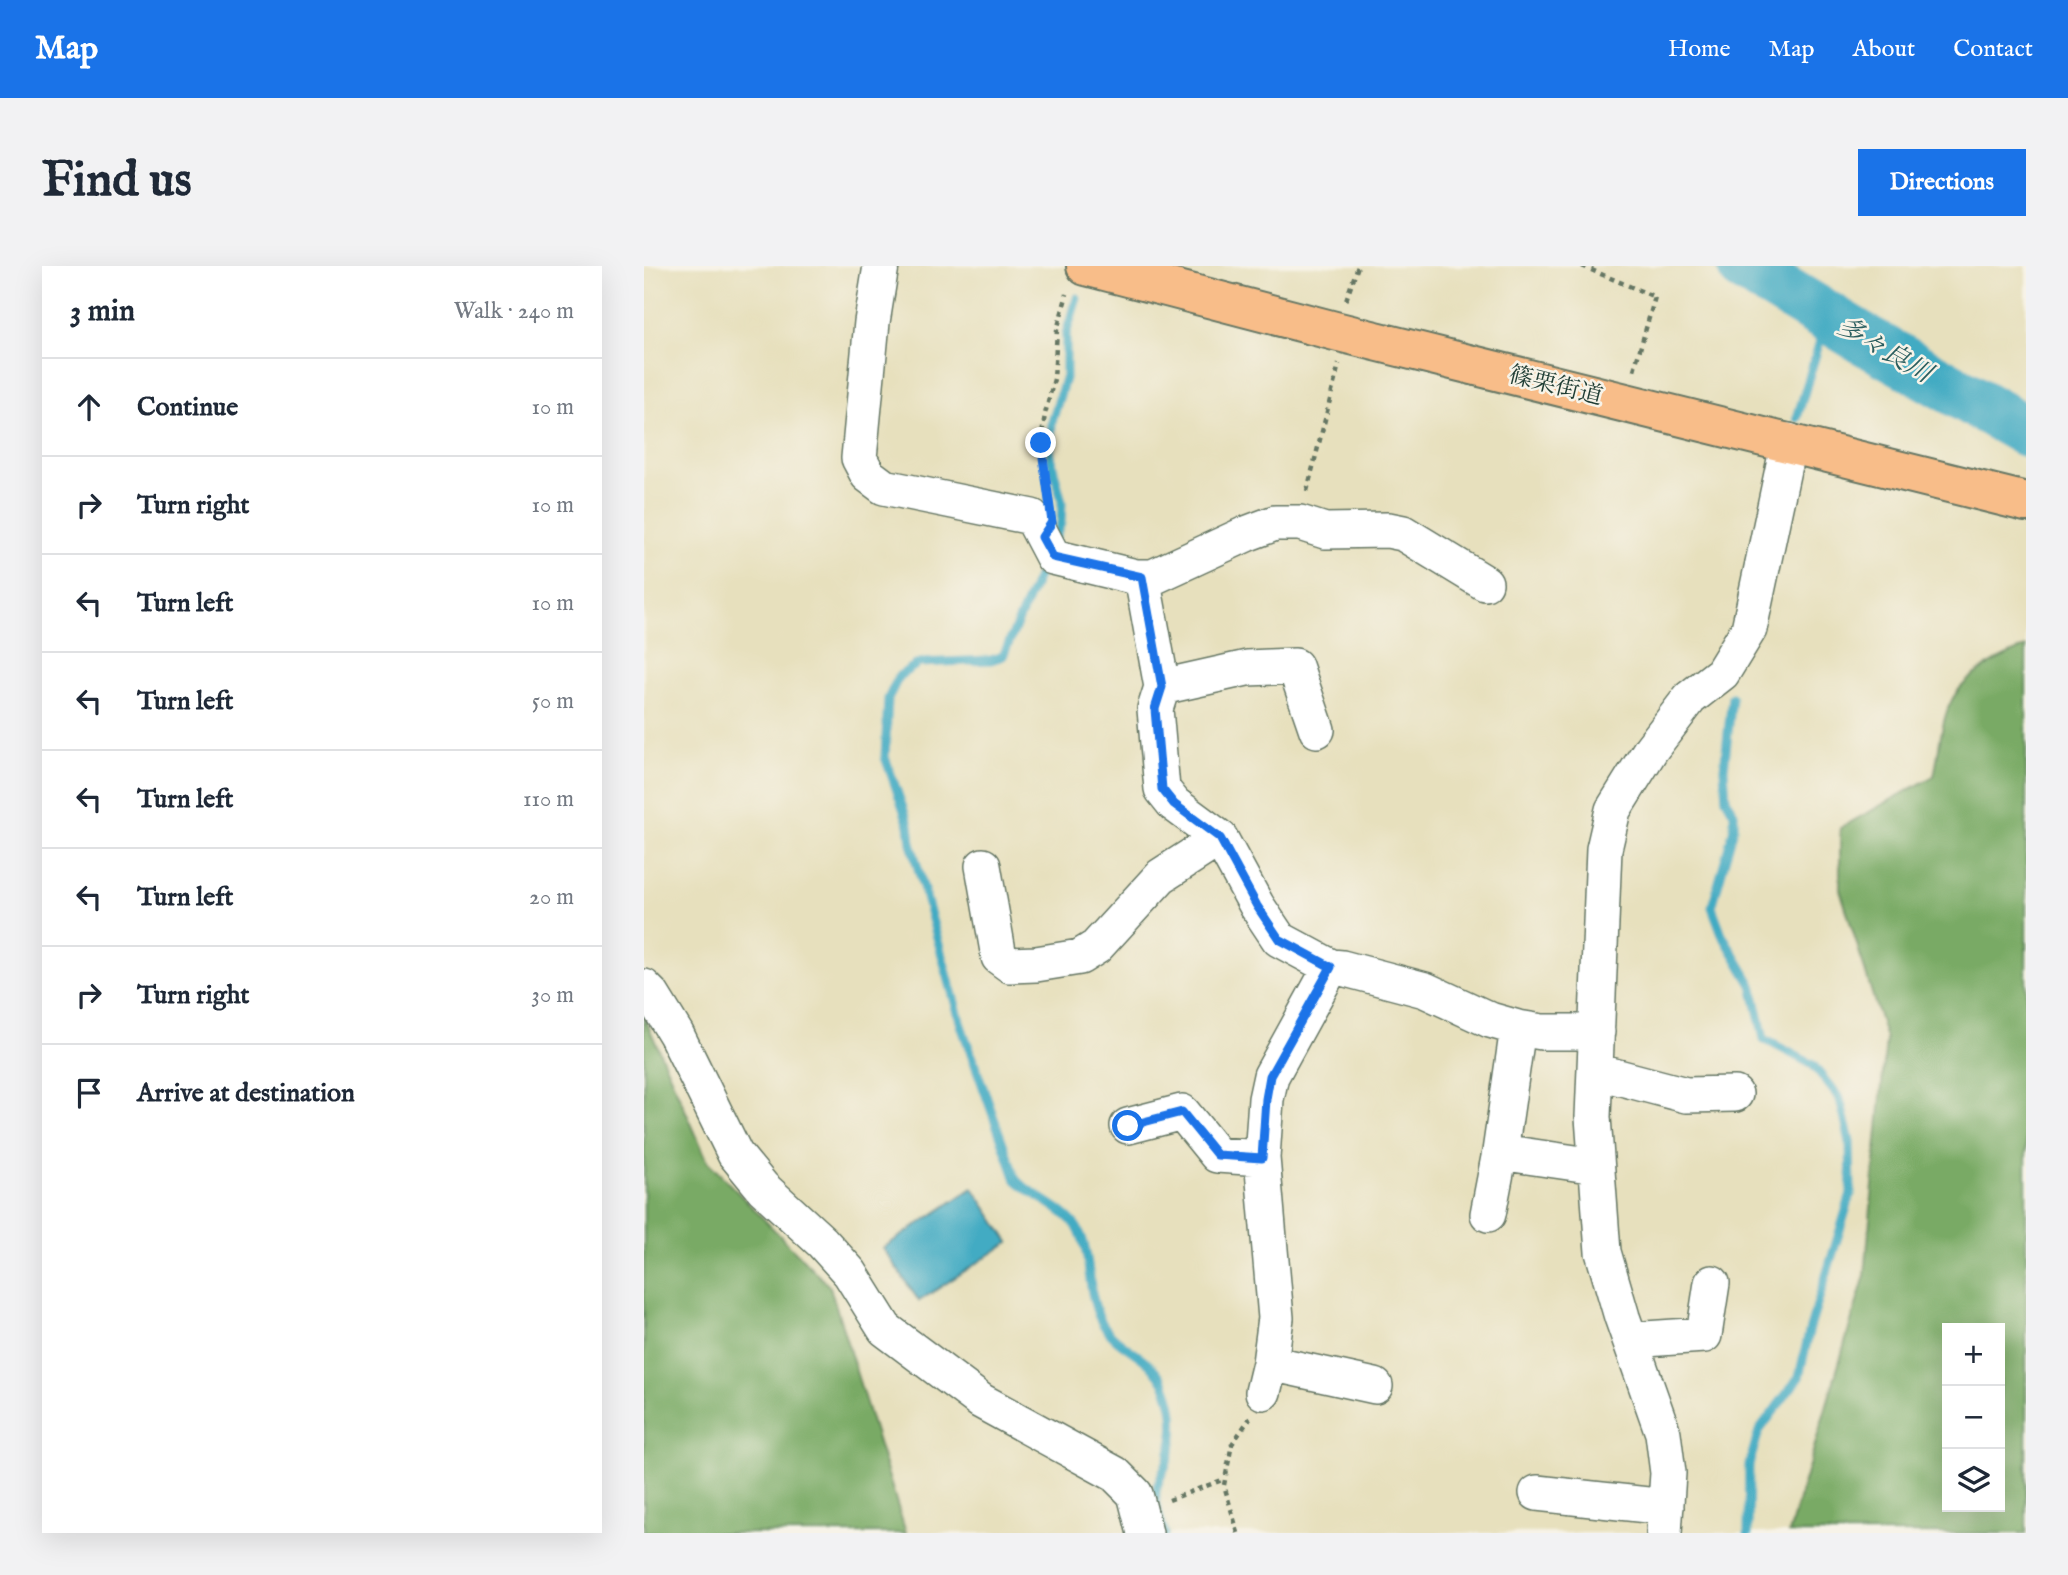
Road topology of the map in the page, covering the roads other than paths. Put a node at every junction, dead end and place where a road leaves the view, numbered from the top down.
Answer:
1 (881, 266) edge
2 (1077, 279) edge
3 (1789, 442) junction
4 (2026, 502) edge
5 (1142, 577) junction
6 (1485, 583) dead end
7 (1162, 687) junction
8 (1317, 730) dead end
9 (1220, 838) junction
10 (983, 866) dead end
11 (1331, 967) junction
12 (644, 987) edge
13 (1518, 1028) junction
14 (1597, 1032) junction
15 (1595, 1071) junction
16 (1735, 1094) dead end
17 (1128, 1126) dead end
18 (1500, 1152) junction
19 (1262, 1158) junction
20 (1596, 1166) junction
21 (1488, 1214) dead end
22 (1712, 1283) dead end
23 (1631, 1340) junction
24 (1375, 1385) dead end
25 (1537, 1493) dead end
26 (1665, 1520) edge
27 (1144, 1533) edge

1 - 5 street
2 - 3 main road, 篠栗街道
3 - 4 main road, 篠栗街道
3 - 14 street
5 - 6 street
5 - 7 street
7 - 8 street
7 - 9 street
9 - 10 street
9 - 11 street
11 - 13 street
11 - 19 street
12 - 27 street
13 - 14 street
13 - 18 street
14 - 15 street
15 - 16 street
15 - 20 street
17 - 19 street
18 - 20 street
18 - 21 street
19 - 24 street
20 - 23 street
22 - 23 street
23 - 26 street
25 - 26 street

